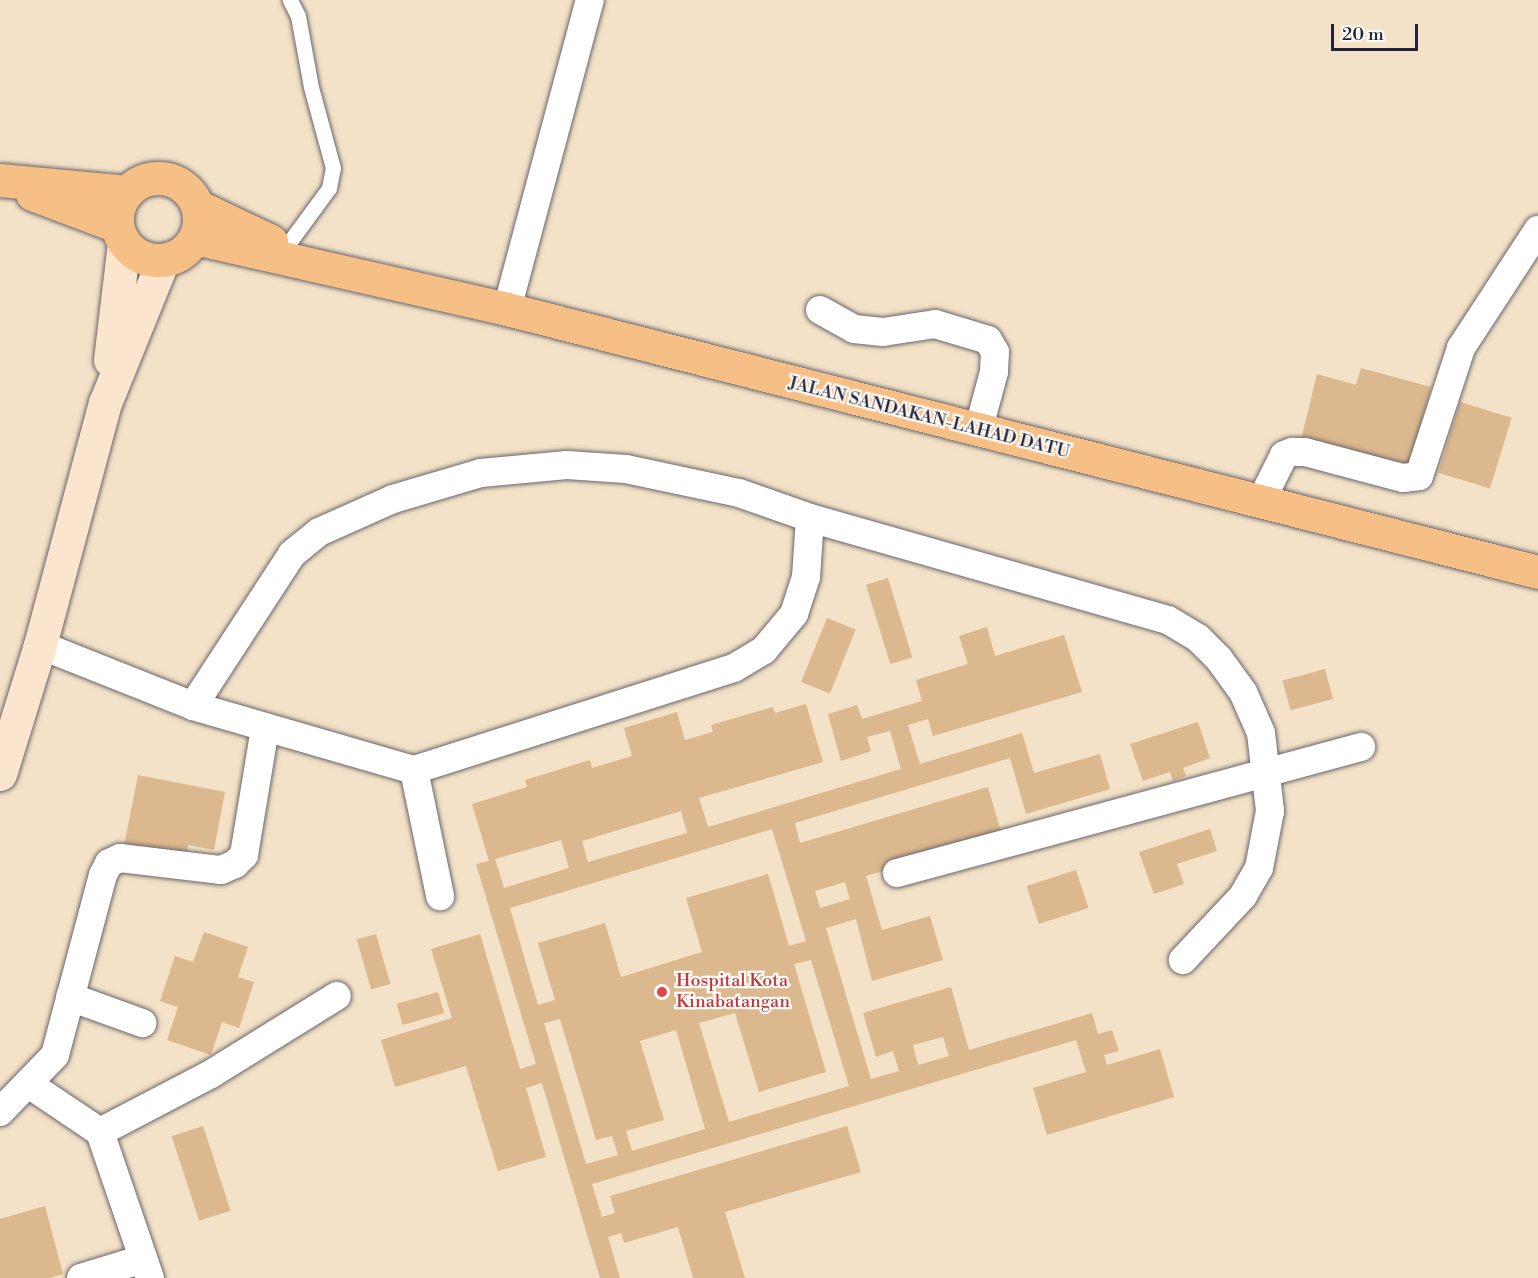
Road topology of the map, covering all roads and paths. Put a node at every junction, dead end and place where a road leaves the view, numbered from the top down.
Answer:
1 (290, 0) edge
2 (590, 0) edge
3 (0, 181) edge
4 (127, 192) junction
5 (197, 206) junction
6 (1538, 230) edge
7 (121, 234) junction
8 (195, 238) junction
9 (285, 248) junction
10 (163, 260) junction
11 (320, 264) junction
12 (507, 309) junction
13 (820, 310) dead end
14 (105, 403) junction
15 (978, 431) junction
16 (1261, 501) junction
17 (810, 518) junction
18 (1538, 572) edge
19 (40, 645) junction
20 (193, 706) junction
21 (265, 728) junction
22 (1361, 747) dead end
23 (414, 770) junction
24 (0, 774) edge
25 (1266, 774) junction
26 (897, 873) dead end
27 (440, 896) dead end
28 (1183, 960) dead end
29 (337, 996) dead end
30 (70, 997) junction
31 (142, 1023) dead end
32 (30, 1085) junction
33 (0, 1112) edge
34 (100, 1132) junction
35 (146, 1269) edge
36 (81, 1278) edge

1 - 9 lane
2 - 12 street
3 - 4 highway
3 - 7 highway
4 - 5 highway
4 - 7 highway
5 - 8 highway
5 - 9 highway
6 - 16 street
7 - 10 highway
7 - 14 street
8 - 10 highway
8 - 11 highway
9 - 11 highway
10 - 14 street
11 - 12 highway, JALAN SANDAKAN-LAHAD DATU
12 - 15 highway, JALAN SANDAKAN-LAHAD DATU
13 - 15 street
14 - 19 street
15 - 16 highway, JALAN SANDAKAN-LAHAD DATU
16 - 18 highway, JALAN SANDAKAN-LAHAD DATU
17 - 20 street
17 - 23 street
17 - 25 street
19 - 20 street
19 - 24 street
20 - 21 street
21 - 23 street
21 - 30 street
22 - 25 street
23 - 27 street
25 - 26 street
25 - 28 street
29 - 34 street
30 - 31 street
30 - 32 street
32 - 33 street
32 - 34 street
34 - 35 street
35 - 36 street

